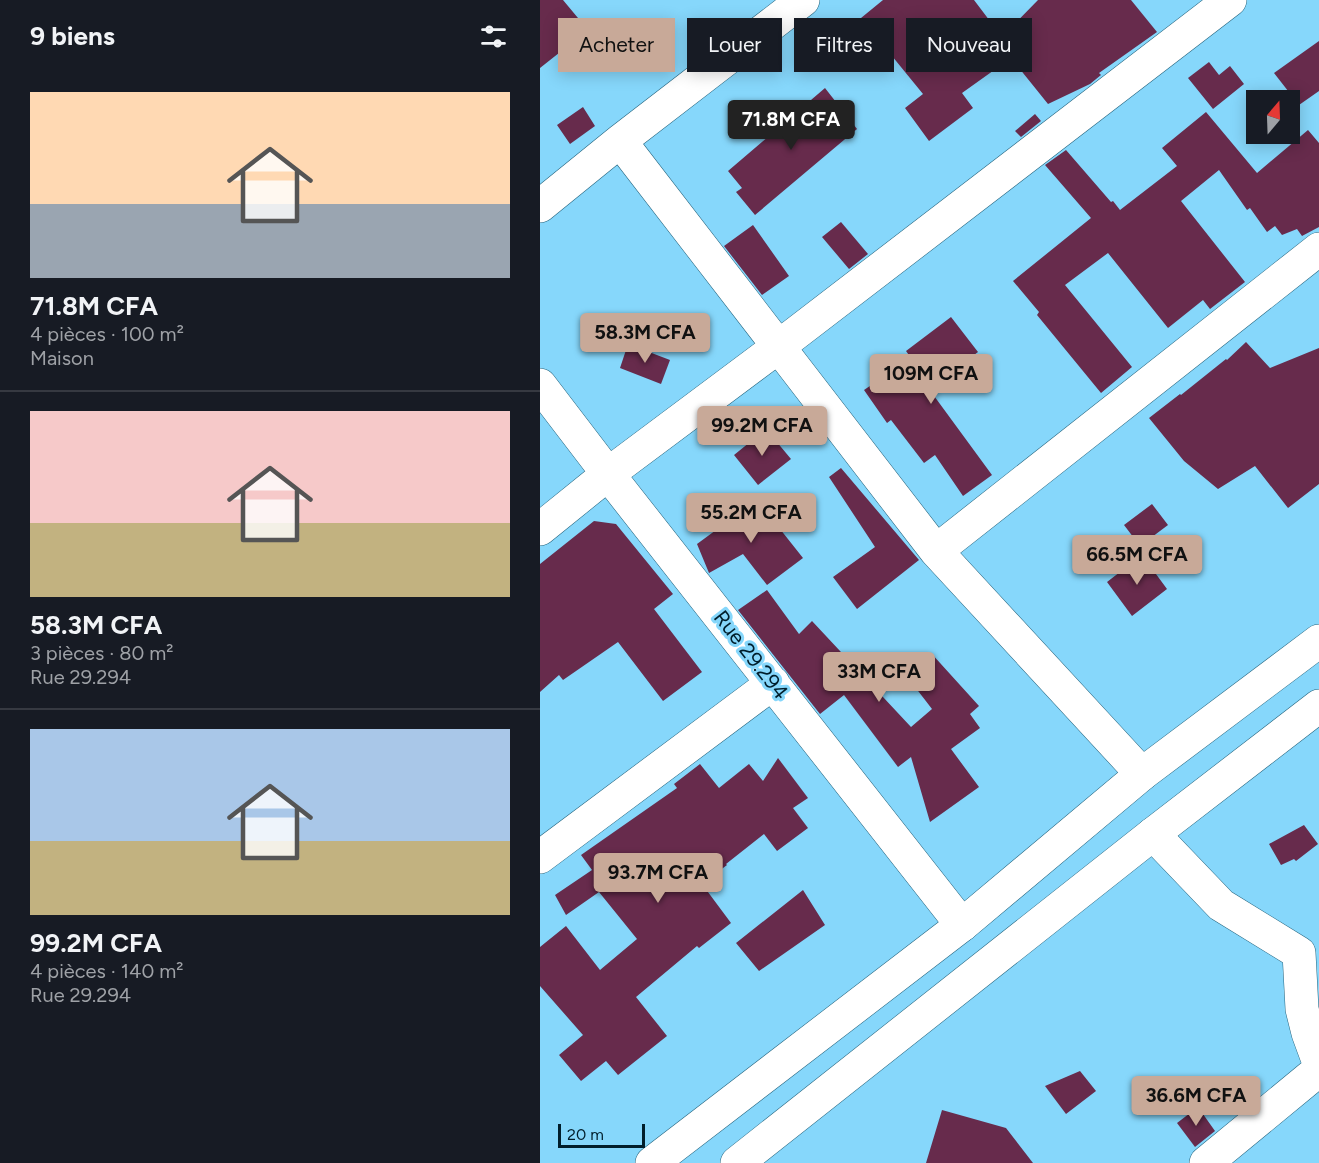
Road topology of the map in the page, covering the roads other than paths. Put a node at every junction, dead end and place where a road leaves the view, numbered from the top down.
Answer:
1 (802, 0) edge
2 (1230, 0) edge
3 (620, 141) junction
4 (540, 206) edge
5 (1319, 249) edge
6 (778, 347) junction
7 (540, 385) edge
8 (608, 474) junction
9 (540, 529) edge
10 (936, 551) junction
11 (1319, 641) edge
12 (772, 683) junction
13 (1319, 706) edge
14 (1142, 774) junction
15 (1153, 834) junction
16 (540, 857) edge
17 (962, 925) junction
18 (1319, 1063) edge
19 (1319, 1070) edge
20 (652, 1163) edge
21 (737, 1163) edge
22 (1206, 1163) edge

1 - 3 street
2 - 6 street
3 - 4 street
3 - 6 street
5 - 10 street
6 - 8 street
6 - 10 street
7 - 8 street, Rue 29.294
8 - 9 street
8 - 12 street, Rue 29.294
10 - 14 street
11 - 14 street
12 - 16 street
12 - 17 street, Rue 29.294
13 - 15 street
14 - 17 street
15 - 18 street
15 - 21 street
17 - 20 street
19 - 22 street

